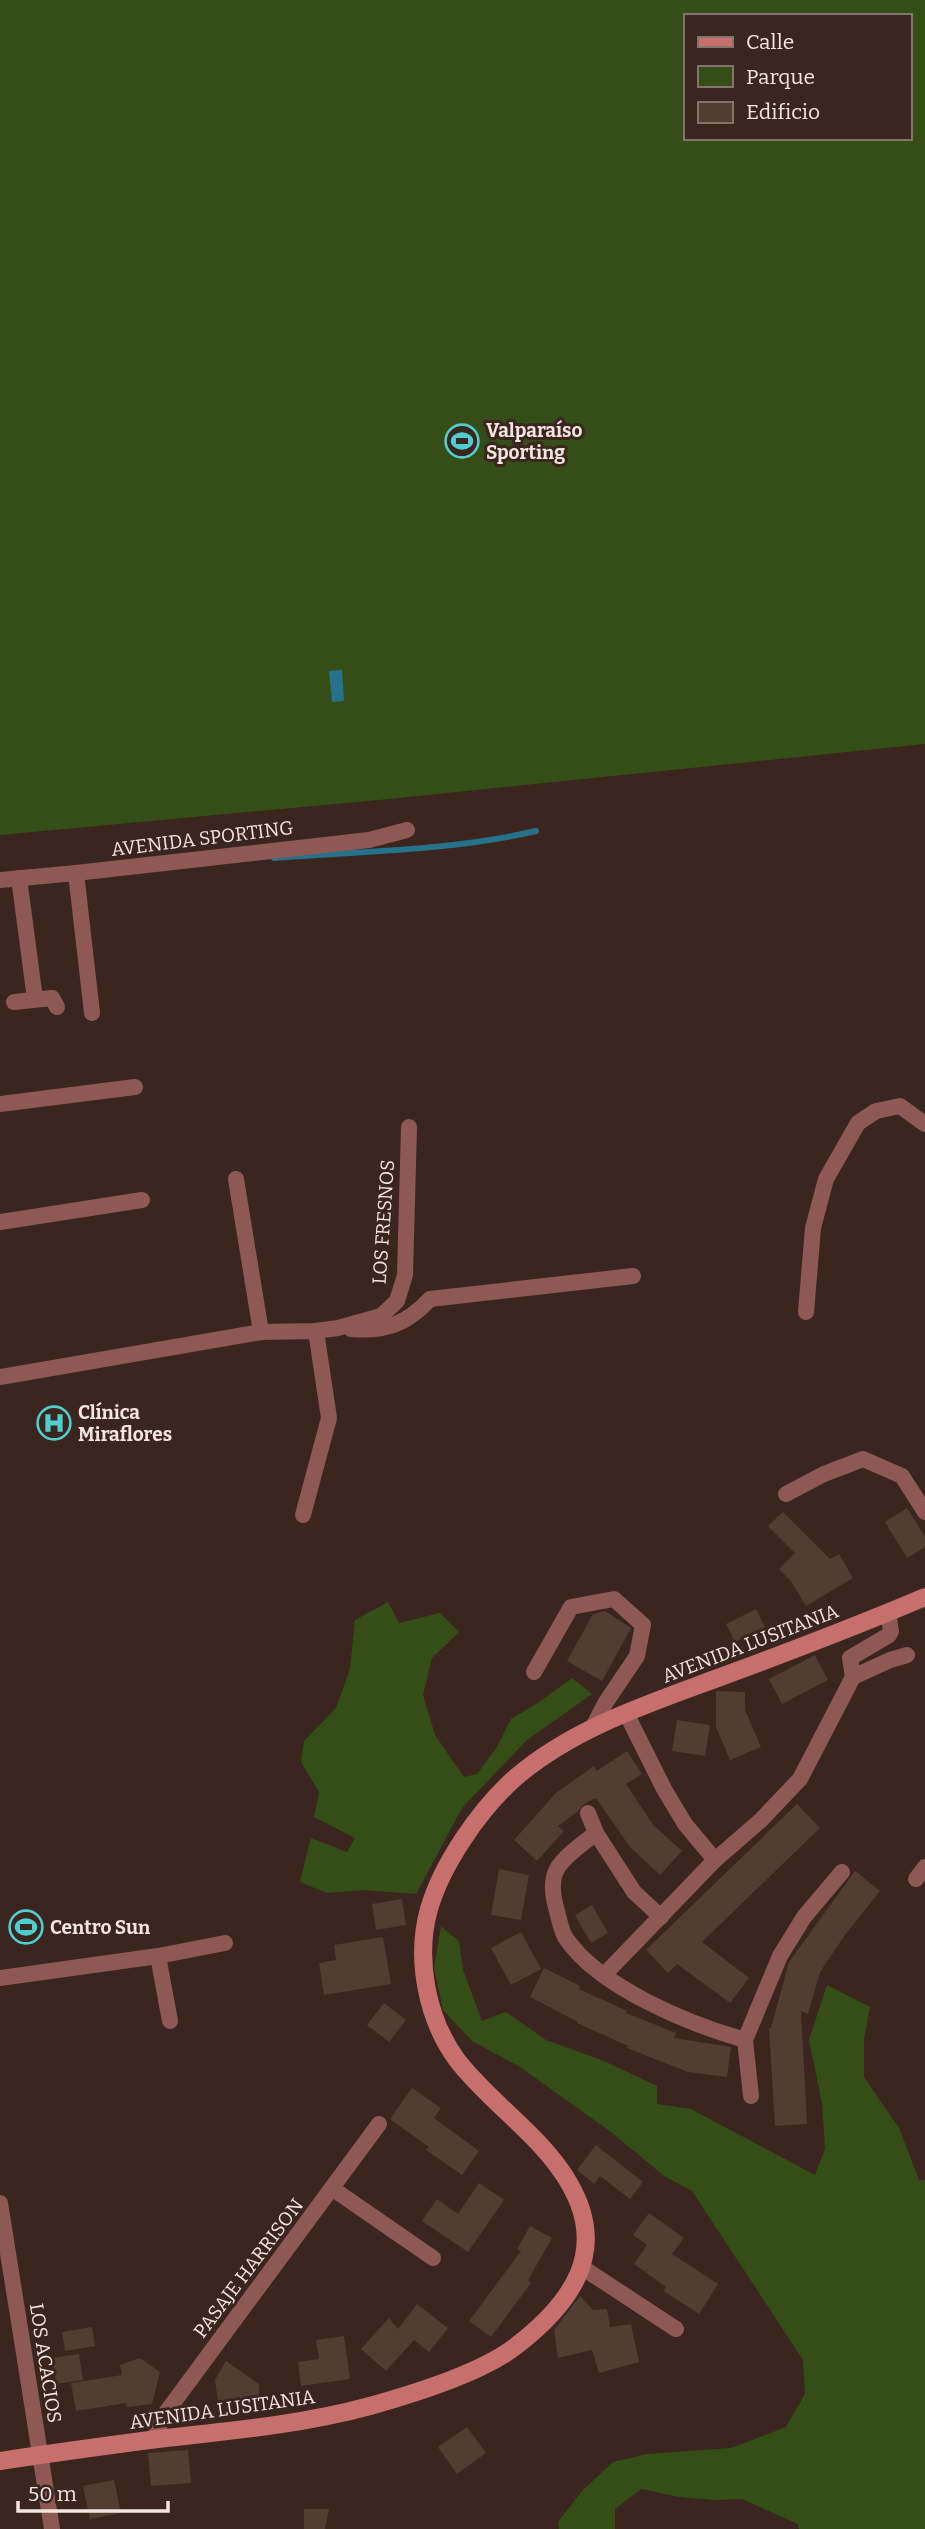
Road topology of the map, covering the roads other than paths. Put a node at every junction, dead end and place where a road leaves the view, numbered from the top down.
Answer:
1 (407, 830) dead end
2 (75, 873) junction
3 (19, 878) junction
4 (0, 880) edge
5 (35, 999) junction
6 (14, 1002) dead end
7 (57, 1007) dead end
8 (92, 1013) dead end
9 (135, 1087) dead end
10 (0, 1104) edge
11 (925, 1124) edge
12 (409, 1127) dead end
13 (236, 1179) dead end
14 (142, 1200) dead end
15 (0, 1222) edge
16 (633, 1276) dead end
17 (806, 1312) dead end
18 (338, 1328) junction
19 (316, 1331) junction
20 (261, 1332) junction
21 (0, 1377) edge
22 (786, 1494) dead end
23 (925, 1511) edge
24 (303, 1515) dead end
25 (925, 1597) edge
26 (888, 1612) junction
27 (907, 1655) dead end
28 (534, 1672) dead end
29 (853, 1677) junction
30 (626, 1713) junction
31 (592, 1729) junction
32 (588, 1813) dead end
33 (597, 1833) junction
34 (715, 1860) junction
35 (842, 1871) dead end
36 (661, 1917) junction
37 (225, 1942) dead end
38 (158, 1956) junction
39 (605, 1974) junction
40 (0, 1978) edge
41 (170, 2021) dead end
42 (745, 2040) junction
43 (751, 2096) dead end
44 (380, 2124) dead end
45 (333, 2189) junction
46 (0, 2203) edge
47 (433, 2258) dead end
48 (583, 2268) junction
49 (676, 2329) dead end
50 (154, 2440) junction
51 (40, 2455) junction
52 (0, 2462) edge
53 (52, 2529) edge

1 - 2 street, AVENIDA SPORTING
2 - 3 street, AVENIDA SPORTING
2 - 8 street
3 - 4 street, AVENIDA SPORTING
3 - 5 street
5 - 6 street
5 - 7 street
9 - 10 street
11 - 17 street
12 - 18 street, LOS FRESNOS
13 - 20 street
14 - 15 street
16 - 18 street
18 - 19 street, LOS FRESNOS
19 - 20 street, LOS FRESNOS
19 - 24 street
20 - 21 street, LOS FRESNOS
22 - 23 street
25 - 26 street, AVENIDA LUSITANIA
26 - 29 street
26 - 30 street, AVENIDA LUSITANIA
27 - 29 street
28 - 31 street
29 - 34 street
30 - 31 street, AVENIDA LUSITANIA
30 - 34 street
31 - 48 street, AVENIDA LUSITANIA
32 - 33 street
33 - 36 street
33 - 39 street
34 - 36 street
35 - 42 street
36 - 39 street
37 - 38 street
38 - 40 street
38 - 41 street
39 - 42 street
42 - 43 street
44 - 45 street, PASAJE HARRISON
45 - 47 street
45 - 50 street, PASAJE HARRISON
46 - 51 street, LOS ACACIOS
48 - 49 street
48 - 50 street, AVENIDA LUSITANIA
50 - 51 street, AVENIDA LUSITANIA
51 - 52 street, AVENIDA LUSITANIA
51 - 53 street, LOS ACACIOS

